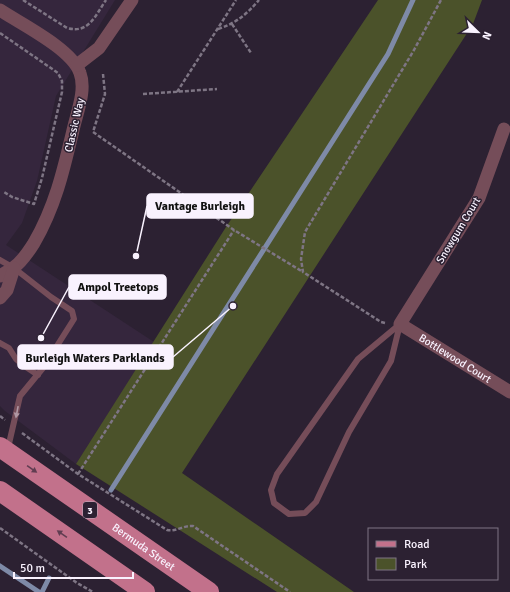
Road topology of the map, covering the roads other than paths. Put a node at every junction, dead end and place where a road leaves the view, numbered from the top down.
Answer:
1 (132, 0) edge
2 (0, 10) edge
3 (77, 65) junction
4 (504, 129) dead end
5 (0, 260) edge
6 (14, 268) junction
7 (0, 276) edge
8 (0, 298) edge
9 (400, 324) junction
10 (0, 343) edge
11 (38, 375) junction
12 (510, 392) edge
13 (3, 449) edge
14 (0, 491) edge
15 (146, 592) edge
16 (209, 592) edge

1 - 3 street
2 - 3 street
3 - 6 street, Classic Way
4 - 9 street, Snowgum Court
5 - 6 lane
6 - 7 street, Classic Way
6 - 8 street, Classic Way
6 - 11 lane
9 - 9 lane
9 - 12 street, Bottlewood Court
10 - 11 lane
11 -> 13 lane
13 -> 16 main road, Bermuda Street / 3
15 -> 14 main road

